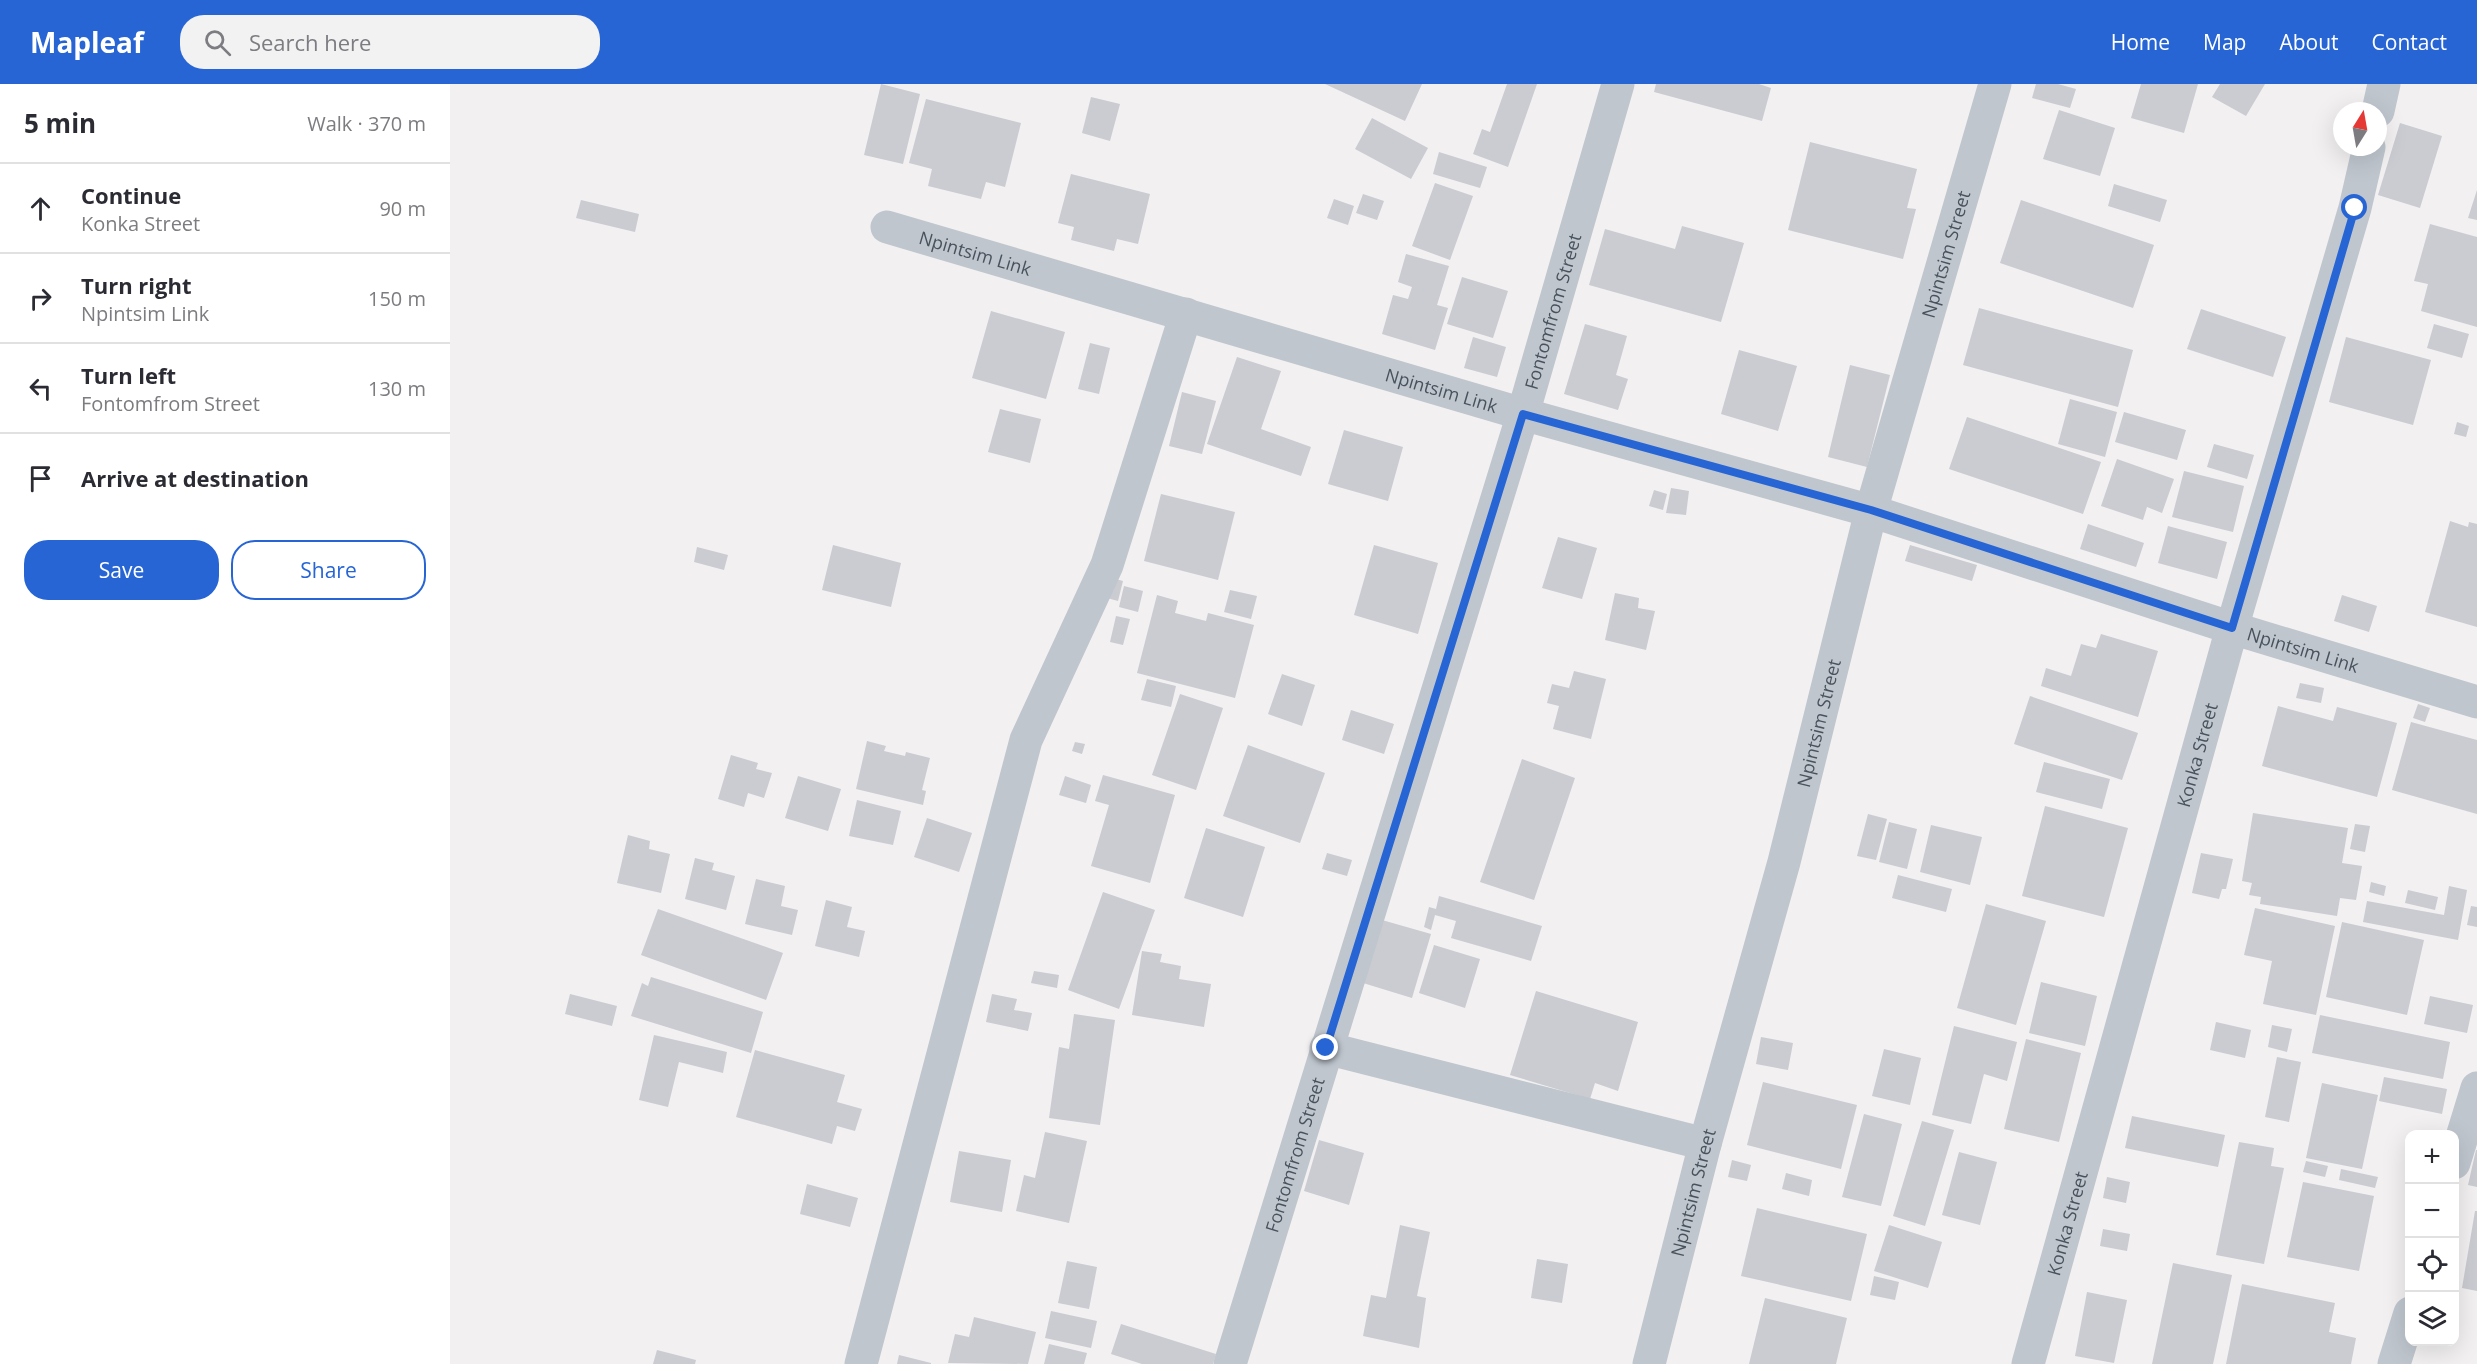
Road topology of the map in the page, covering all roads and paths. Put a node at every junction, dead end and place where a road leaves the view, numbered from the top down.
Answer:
1 (1618, 84) edge
2 (1995, 84) edge
3 (2384, 84) edge
4 (2380, 102) edge
5 (2367, 156) edge
6 (886, 227) dead end
7 (1186, 314) junction
8 (1523, 414) junction
9 (1871, 510) junction
10 (2232, 628) junction
11 (2477, 702) edge
12 (1326, 1048) junction
13 (2477, 1088) edge
14 (1705, 1144) junction
15 (2459, 1147) edge
16 (2405, 1327) edge
17 (861, 1364) edge
18 (1230, 1364) edge
19 (1649, 1364) edge
20 (2028, 1364) edge
21 (2394, 1364) edge

1 - 8 street, Fontomfrom Street
2 - 9 street, Npintsim Street
3 - 4 street
5 - 10 street, Konka Street
6 - 7 street, Npintsim Link
7 - 8 street, Npintsim Link
7 - 17 street
8 - 9 street, Npintsim Link
8 - 12 street, Fontomfrom Street
9 - 10 street, Npintsim Link
9 - 14 street, Npintsim Street
10 - 11 street, Npintsim Link
10 - 20 street, Konka Street
12 - 14 street
12 - 18 street, Fontomfrom Street
13 - 15 street
14 - 19 street, Npintsim Street
16 - 21 street

